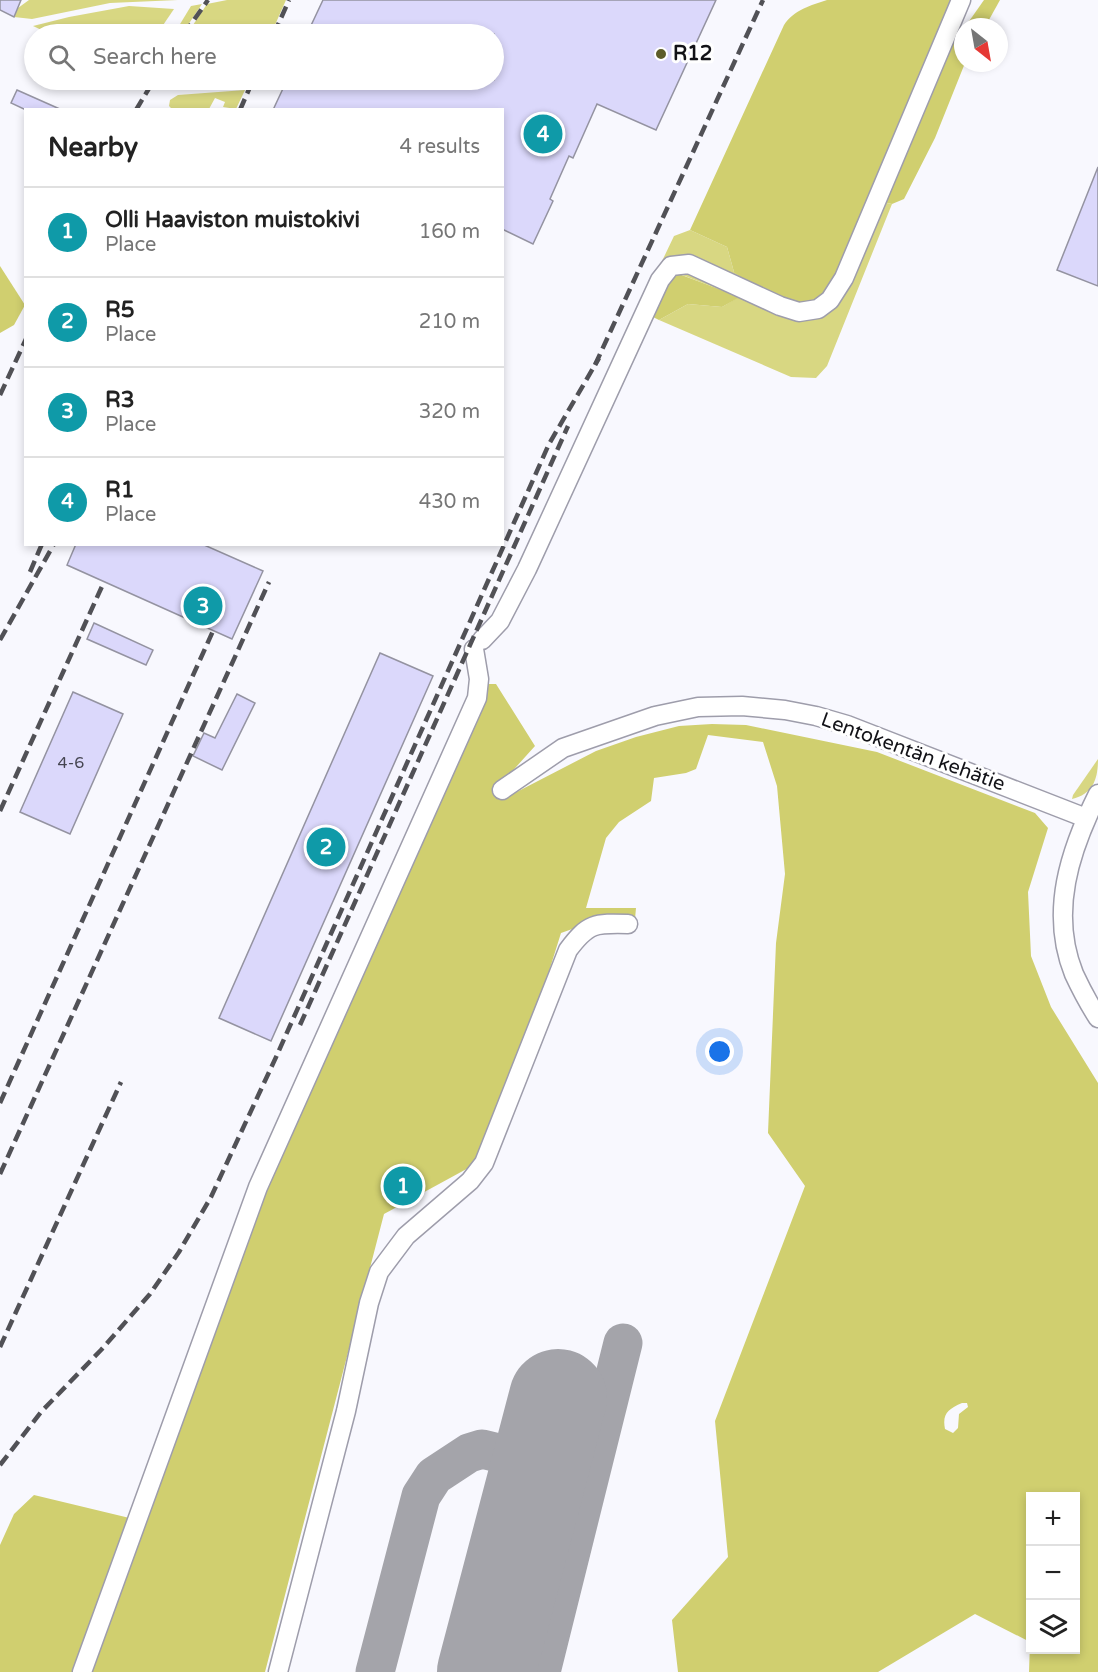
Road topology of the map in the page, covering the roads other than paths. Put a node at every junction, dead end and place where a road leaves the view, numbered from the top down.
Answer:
1 (961, 0) edge
2 (502, 790) dead end
3 (1098, 794) edge
4 (1086, 818) junction
5 (628, 924) dead end
6 (1098, 1018) edge
7 (82, 1672) edge
8 (278, 1672) edge

1 - 7 street
2 - 4 street, Lentokentän kehätie
3 - 4 street
4 - 6 street
5 - 8 street

